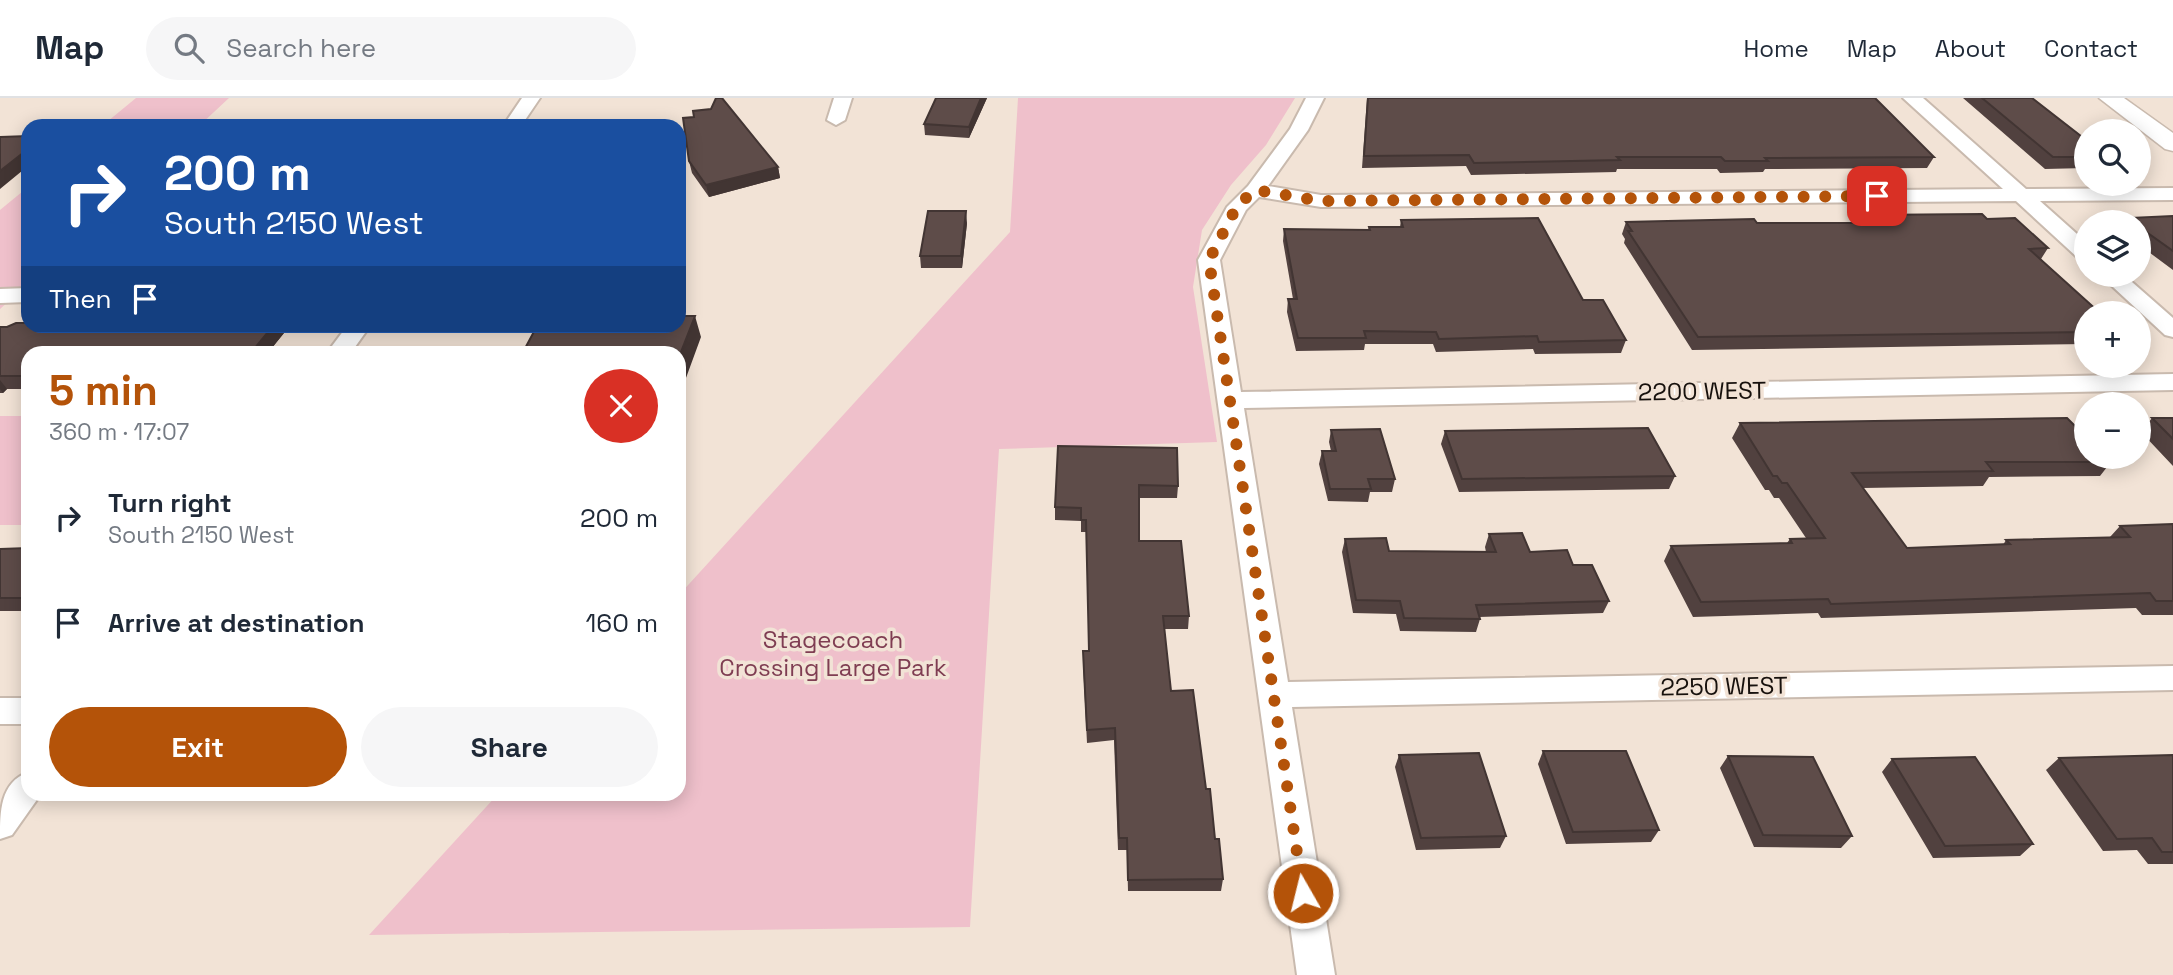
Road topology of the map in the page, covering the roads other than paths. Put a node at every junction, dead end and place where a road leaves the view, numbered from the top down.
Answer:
1 (531, 98) edge
2 (843, 98) edge
3 (1315, 98) edge
4 (1912, 98) edge
5 (2110, 98) edge
6 (517, 119) edge
7 (836, 120) dead end
8 (2173, 144) edge
9 (1255, 190) junction
10 (2173, 194) edge
11 (2021, 195) junction
12 (2074, 242) edge
13 (2125, 287) edge
14 (21, 295) edge
15 (0, 296) edge
16 (2173, 330) edge
17 (2173, 382) edge
18 (1230, 400) junction
19 (2173, 678) edge
20 (1274, 695) junction
21 (21, 710) edge
22 (0, 711) edge
23 (21, 796) edge
24 (0, 824) edge
25 (1316, 975) edge

1 - 6 street
2 - 7 street
3 - 9 street
4 - 11 street
5 - 8 street
9 - 11 street
9 - 18 street
10 - 11 street
11 - 12 street
13 - 16 street
14 - 15 street
17 - 18 street, 2200 WEST
18 - 20 street
19 - 20 street, 2250 WEST
20 - 25 street
21 - 22 street
23 - 24 street

